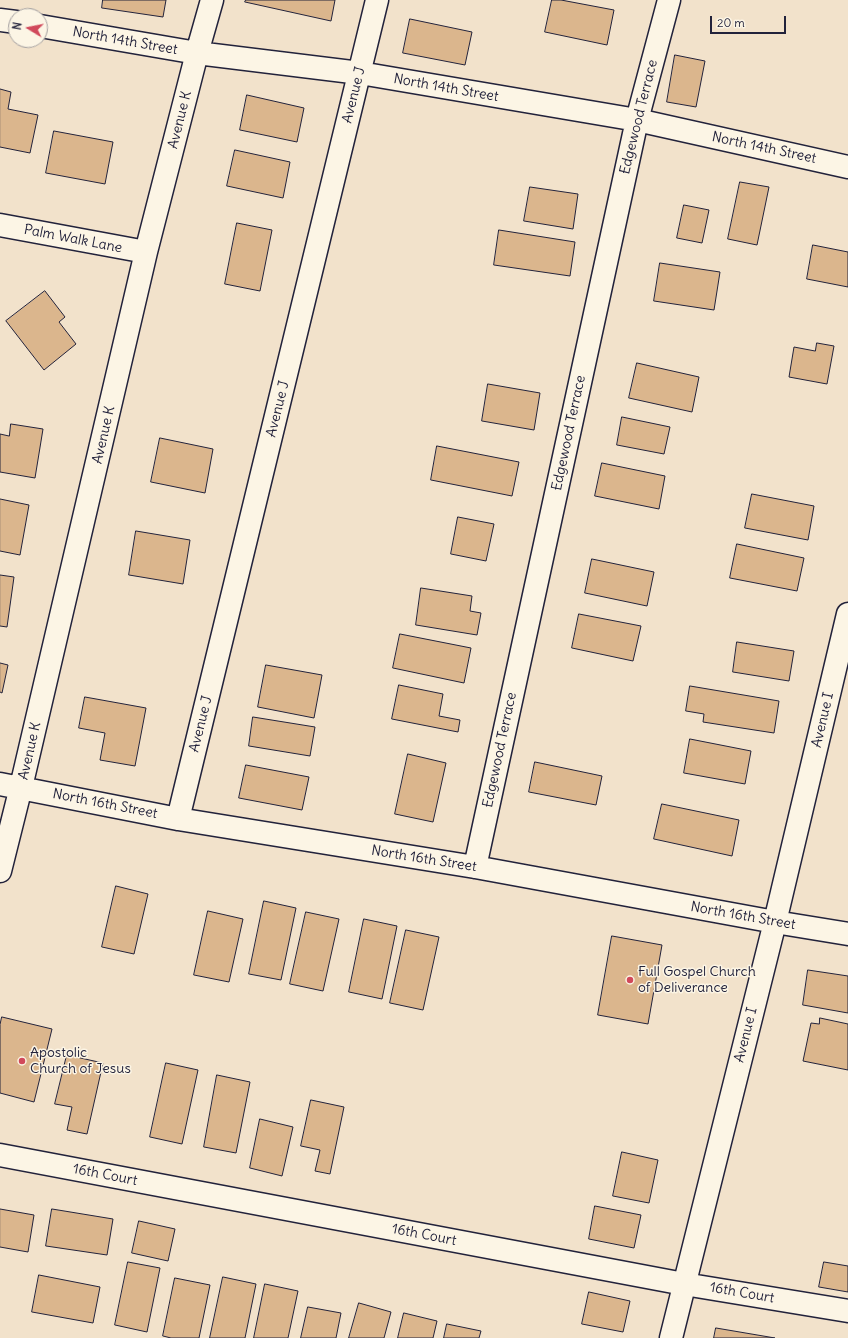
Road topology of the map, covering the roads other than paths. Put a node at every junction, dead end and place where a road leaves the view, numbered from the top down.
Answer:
1 (212, 0) edge
2 (378, 0) edge
3 (669, 0) edge
4 (48, 27) edge
5 (197, 53) junction
6 (360, 73) junction
7 (637, 120) junction
8 (848, 167) edge
9 (0, 225) edge
10 (146, 252) junction
11 (848, 614) edge
12 (0, 784) edge
13 (21, 787) junction
14 (178, 819) junction
15 (475, 867) junction
16 (0, 872) edge
17 (775, 922) junction
18 (848, 934) edge
19 (0, 1155) edge
20 (684, 1284) junction
21 (848, 1311) edge
22 (671, 1338) edge

1 - 5 street, Avenue K
2 - 6 street, Avenue J
3 - 7 street, Edgewood Terrace
4 - 5 street, North 14th Street
5 - 6 street, North 14th Street
5 - 10 street, Avenue K
6 - 7 street, North 14th Street
6 - 14 street, Avenue J
7 - 8 street, North 14th Street
7 - 15 street, Edgewood Terrace
9 - 10 street, Palm Walk Lane
10 - 13 street, Avenue K
11 - 17 street, Avenue I
12 - 13 street, North 16th Street
13 - 14 street, North 16th Street
13 - 16 street, Avenue K
14 - 15 street, North 16th Street
15 - 17 street, North 16th Street
17 - 18 street, North 16th Street
17 - 20 street, Avenue I
19 - 20 street, 16th Court
20 - 21 street, 16th Court
20 - 22 street, Avenue I

